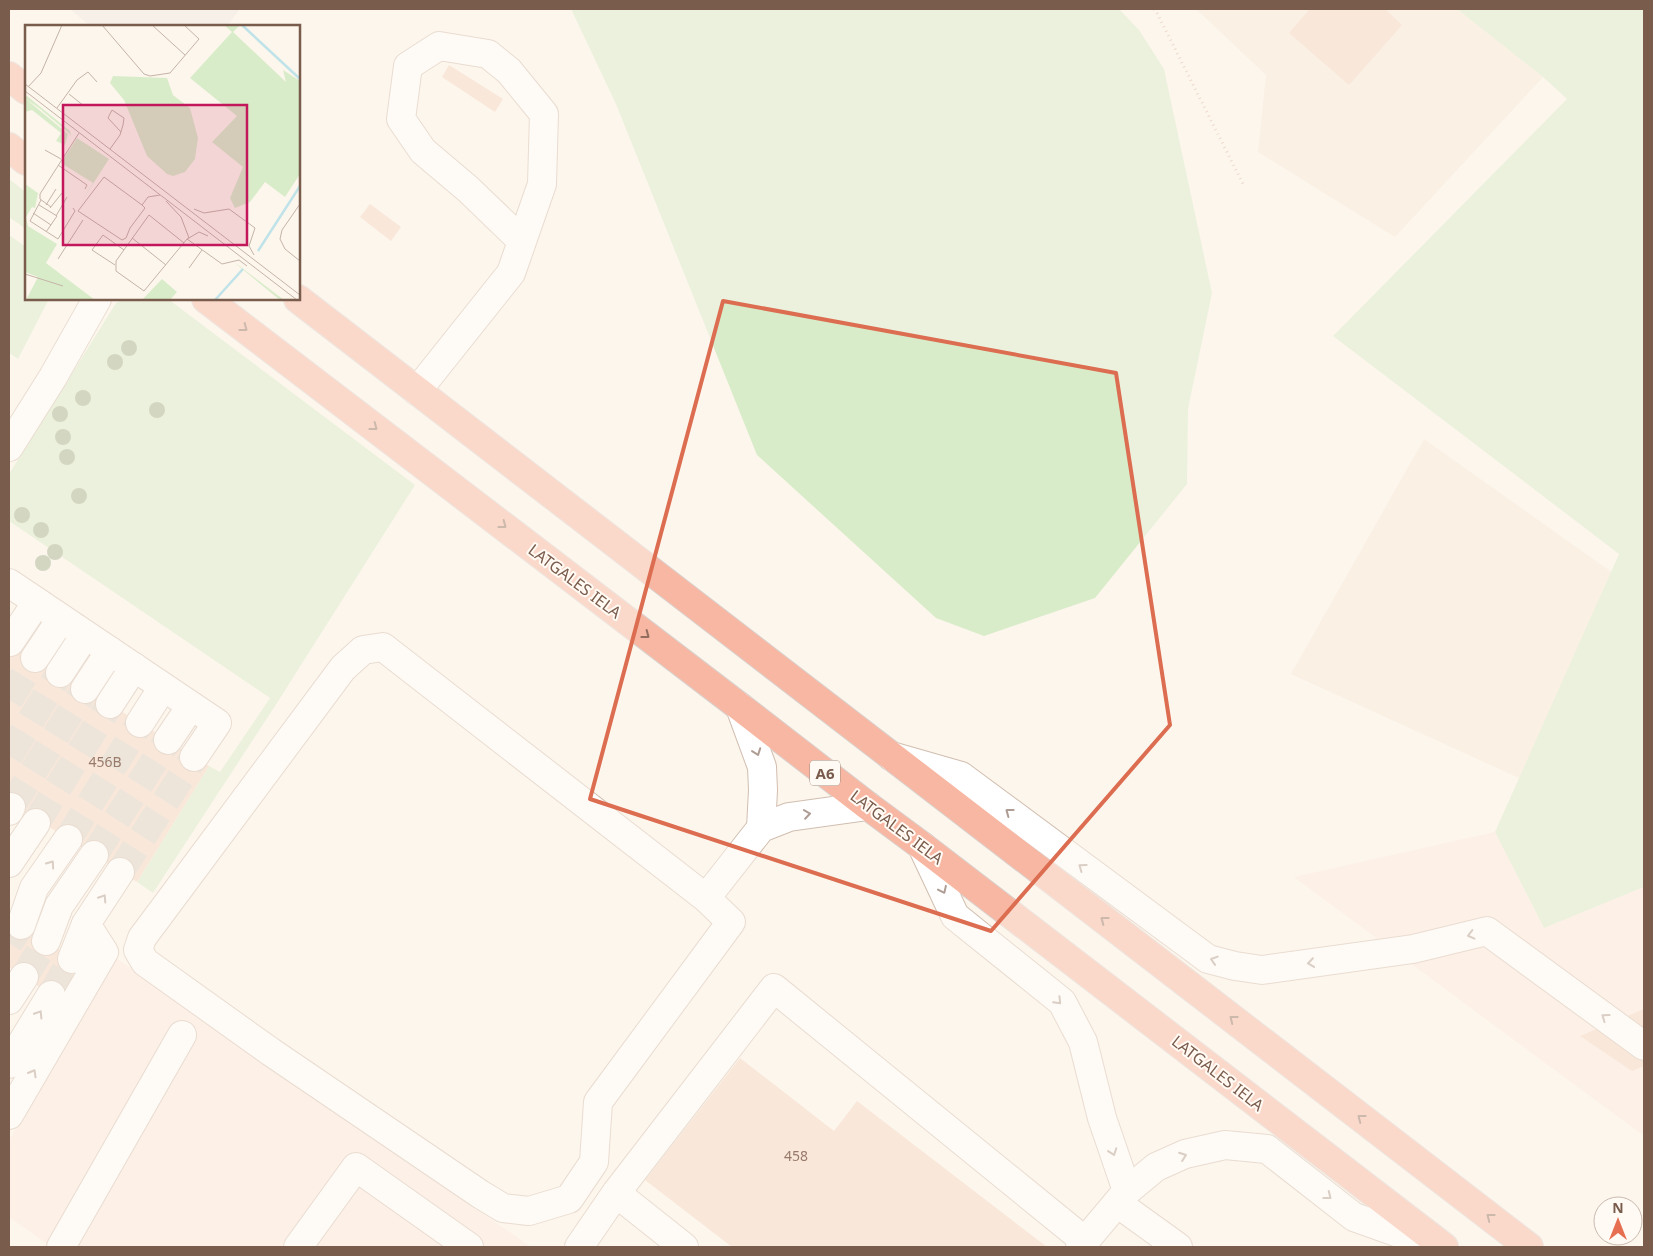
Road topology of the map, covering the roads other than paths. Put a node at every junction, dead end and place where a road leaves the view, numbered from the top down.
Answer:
1 (9, 76) edge
2 (25, 89) edge
3 (9, 148) edge
4 (25, 160) edge
5 (522, 241) junction
6 (96, 300) edge
7 (207, 300) edge
8 (299, 300) edge
9 (417, 391) junction
10 (9, 448) edge
11 (9, 583) edge
12 (36, 602) junction
13 (61, 619) junction
14 (85, 634) junction
15 (10, 642) tunnel mouth
16 (110, 651) junction
17 (35, 658) tunnel mouth
18 (134, 667) junction
19 (60, 673) tunnel mouth
20 (163, 687) junction
21 (85, 689) tunnel mouth
22 (110, 704) tunnel mouth
23 (191, 706) junction
24 (740, 707) junction
25 (140, 723) tunnel mouth
26 (168, 740) tunnel mouth
27 (890, 756) junction
28 (194, 757) tunnel mouth
29 (868, 806) junction
30 (36, 823) tunnel mouth
31 (761, 828) junction
32 (68, 839) tunnel mouth
33 (922, 846) junction
34 (94, 855) tunnel mouth
35 (9, 863) edge
36 (120, 872) tunnel mouth
37 (706, 898) junction
38 (86, 924) junction
39 (21, 925) tunnel mouth
40 (46, 941) tunnel mouth
41 (72, 959) tunnel mouth
42 (24, 977) tunnel mouth
43 (51, 994) tunnel mouth
44 (9, 1000) edge
45 (182, 1035) dead end
46 (1644, 1046) edge
47 (9, 1064) edge
48 (9, 1115) edge
49 (616, 1193) junction
50 (1122, 1197) junction
51 (1083, 1244) edge
52 (61, 1247) edge
53 (298, 1247) edge
54 (469, 1247) edge
55 (579, 1247) edge
56 (684, 1247) edge
57 (1178, 1247) edge
58 (1438, 1247) edge
59 (1444, 1247) edge
60 (1529, 1247) edge

1 - 2 highway
3 - 4 highway
5 - 5 lane
5 - 9 lane
6 - 10 lane
7 -> 24 highway, LATGALES IELA / A6
8 - 9 highway
9 - 27 highway
11 - 12 lane
12 - 13 lane
12 - 15 lane
13 - 14 lane
13 - 17 lane
14 - 16 lane
14 - 19 lane
16 - 18 lane
16 - 21 lane
18 - 20 lane
18 - 22 lane
20 - 23 lane
20 - 25 lane
23 - 26 lane
23 - 28 lane
24 - 29 highway, LATGALES IELA / A6
24 -> 31 lane
46 -> 27 lane
60 -> 27 highway
31 -> 29 lane
29 - 33 highway, LATGALES IELA / A6
30 - 35 lane
31 - 37 lane
39 -> 32 lane
33 -> 50 lane
33 - 59 highway, LATGALES IELA / A6
34 - 40 lane
38 -> 36 lane
37 - 37 lane
38 - 41 lane
48 -> 38 lane
42 - 44 lane
47 -> 43 lane
45 - 52 lane
49 - 51 lane
49 - 55 lane
49 - 56 lane
50 - 51 lane
50 - 57 lane
50 -> 58 lane
53 - 54 lane

